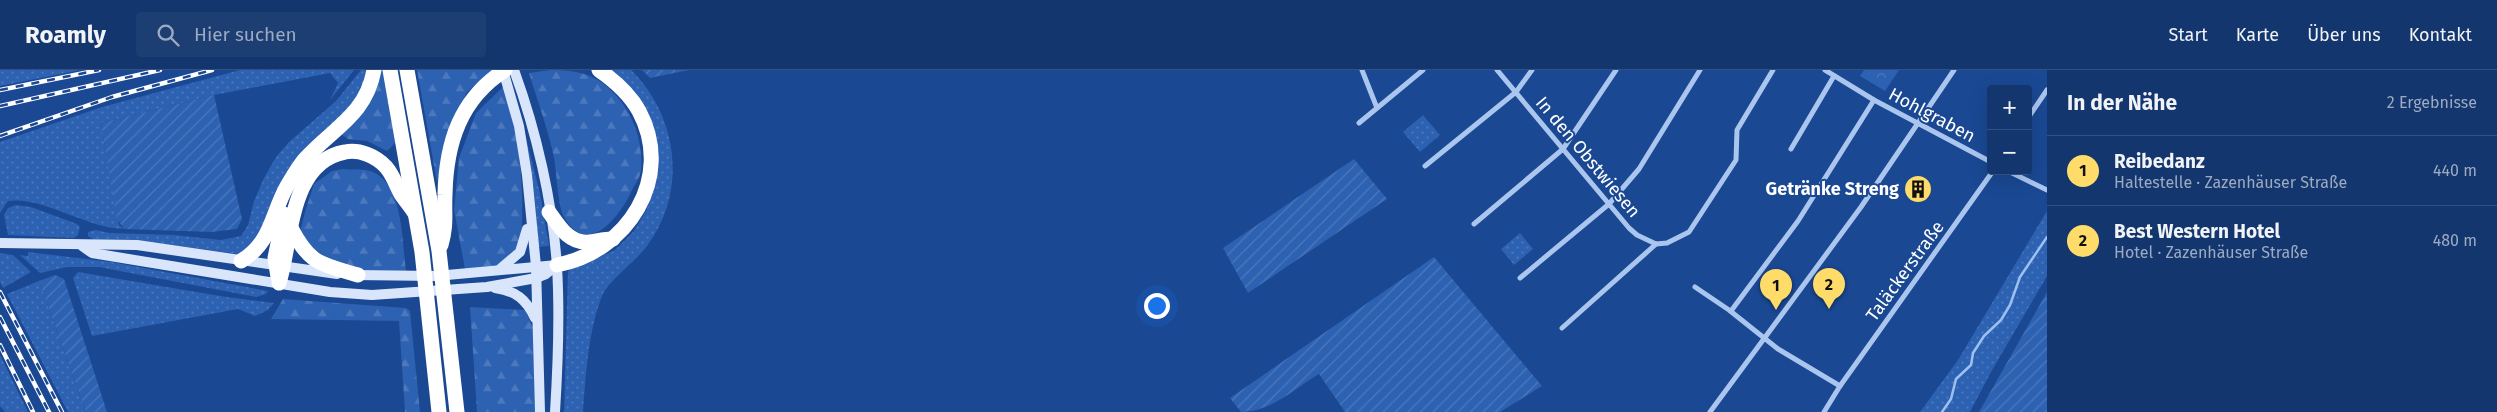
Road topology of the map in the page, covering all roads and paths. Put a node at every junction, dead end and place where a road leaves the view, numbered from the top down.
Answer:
1 (374, 70) edge
2 (390, 70) edge
3 (408, 70) edge
4 (514, 70) edge
5 (599, 70) edge
6 (1362, 70) edge
7 (1423, 70) edge
8 (1497, 70) edge
9 (1532, 70) edge
10 (1616, 70) edge
11 (1700, 70) edge
12 (1773, 70) edge
13 (1825, 70) edge
14 (1954, 70) edge
15 (500, 73) edge
16 (1834, 76) junction
17 (2047, 90) edge
18 (1516, 92) junction
19 (1874, 100) junction
20 (1378, 108) junction
21 (2032, 112) edge
22 (1359, 123) dead end
23 (1918, 123) junction
24 (1791, 149) dead end
25 (1563, 150) junction
26 (1987, 160) edge
27 (1425, 166) dead end
28 (296, 174) junction
29 (1990, 175) edge
30 (2016, 175) edge
31 (2047, 190) edge
32 (1609, 204) junction
33 (550, 212) junction
34 (417, 216) junction
35 (531, 219) junction
36 (1474, 224) dead end
37 (292, 228) junction
38 (614, 239) junction
39 (0, 243) edge
40 (1656, 244) junction
41 (82, 246) junction
42 (439, 251) junction
43 (241, 261) junction
44 (557, 265) junction
45 (536, 266) junction
46 (280, 267) junction
47 (498, 270) junction
48 (358, 276) junction
49 (536, 278) junction
50 (1520, 278) dead end
51 (279, 284) junction
52 (487, 287) junction
53 (1695, 287) dead end
54 (1731, 311) junction
55 (538, 324) junction
56 (1562, 328) dead end
57 (1764, 338) junction
58 (1840, 386) junction
59 (439, 412) edge
60 (457, 412) edge
61 (540, 412) edge
62 (555, 412) edge
63 (1710, 412) edge
64 (1824, 412) edge

1 - 28 highway
2 - 34 highway
3 - 42 highway
4 - 33 main road
5 - 38 highway
6 - 20 street
7 - 20 street
8 - 18 street, In den Obstwiesen
9 - 18 street
10 - 25 street
11 - 32 street
12 - 40 street
13 - 16 street, Hohlgraben
14 - 23 street
15 - 35 main road
15 - 42 highway
16 - 19 street, Hohlgraben
16 - 24 street
17 - 21 street
18 - 25 street, In den Obstwiesen
18 - 27 street
19 - 23 street, Hohlgraben
19 - 54 street
20 - 22 street
23 - 26 street, Hohlgraben
23 - 57 street
25 - 32 street, In den Obstwiesen
25 - 36 street
28 - 43 highway
28 - 46 highway
29 - 58 street, Taläckerstraße
30 - 31 street
32 - 40 street, In den Obstwiesen
32 - 50 street
33 - 38 highway
33 - 44 main road
34 - 37 highway
34 - 59 highway
35 - 45 main road
35 - 47 main road
37 - 46 highway
37 - 48 highway
38 - 44 highway
39 - 41 main road
40 - 56 street
41 - 43 main road
41 - 51 main road
42 - 60 highway
43 - 46 main road
44 - 45 main road
44 - 49 main road
44 - 62 main road
45 - 47 main road
45 - 49 main road
46 - 48 main road
46 - 51 highway
47 - 48 main road
49 - 52 main road
49 - 55 main road
51 - 52 main road
52 - 55 main road
53 - 54 street
54 - 57 street
55 - 61 main road
57 - 58 street
57 - 63 street
58 - 64 street, Taläckerstraße

